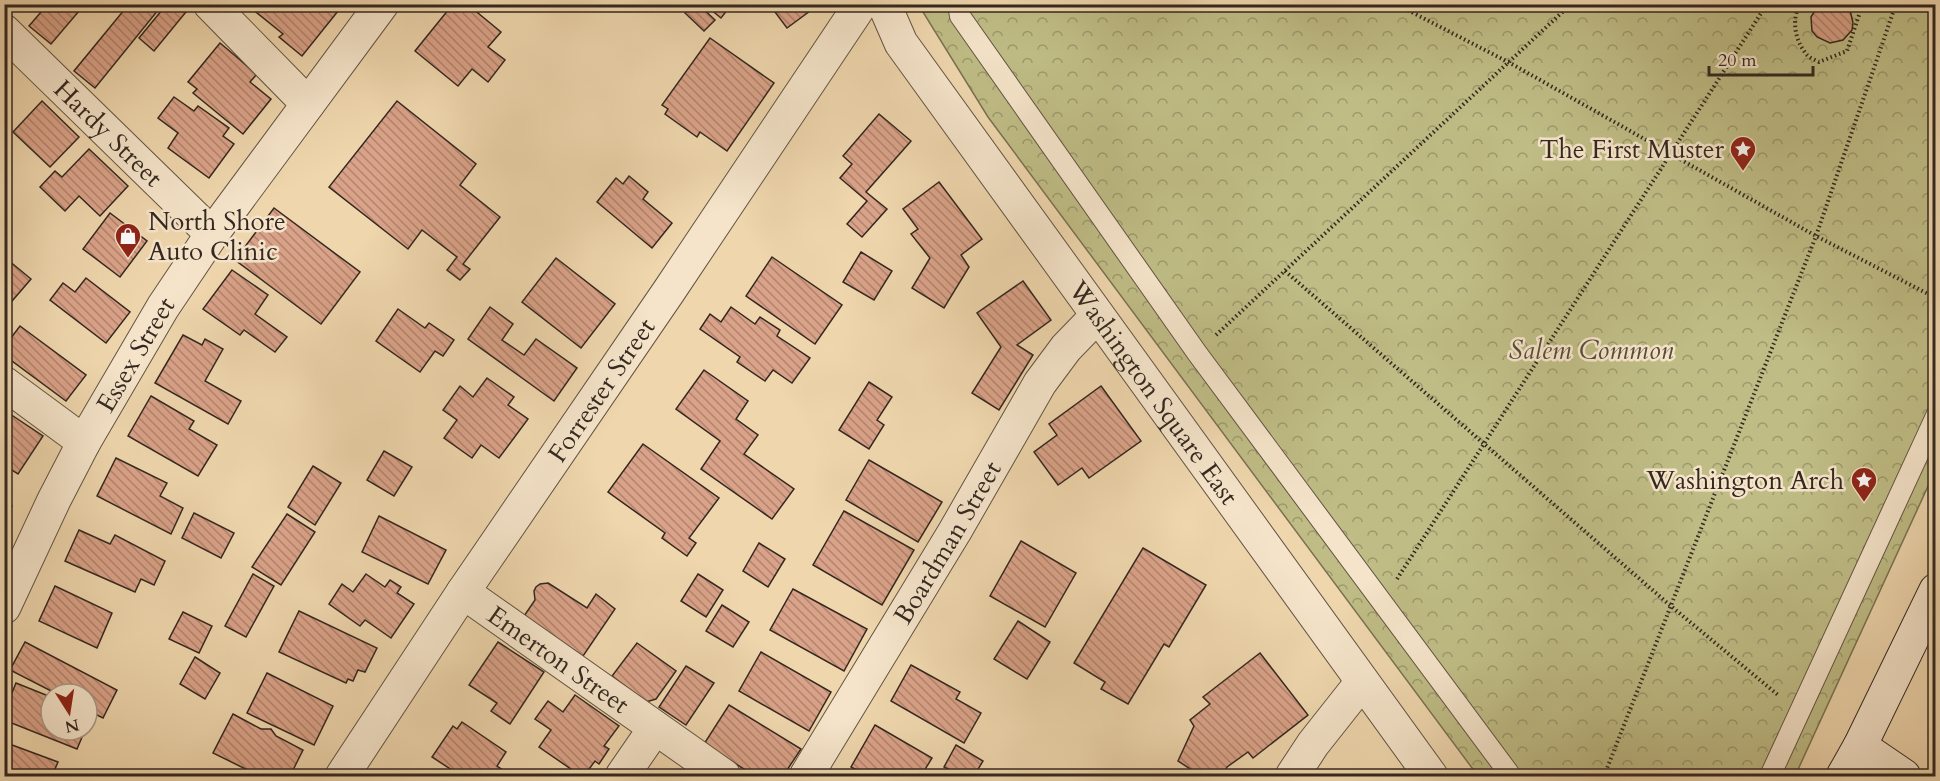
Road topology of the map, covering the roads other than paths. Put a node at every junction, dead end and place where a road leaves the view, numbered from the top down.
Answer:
1 (210, 4) edge
2 (382, 4) edge
3 (861, 4) edge
4 (884, 4) edge
5 (958, 4) edge
6 (4, 31) edge
7 (308, 104) junction
8 (213, 234) junction
9 (1097, 316) junction
10 (4, 383) edge
11 (1935, 416) edge
12 (84, 442) junction
13 (1935, 590) edge
14 (463, 592) junction
15 (4, 607) edge
16 (1362, 682) junction
17 (655, 728) junction
18 (1860, 746) junction
19 (342, 777) edge
20 (622, 777) edge
21 (724, 777) edge
22 (806, 777) edge
23 (1292, 777) edge
24 (1431, 777) edge
25 (1511, 777) edge
26 (1770, 777) edge
27 (1844, 777) edge
28 (1904, 777) edge

1 - 7 street
2 - 7 street, Essex Street
3 - 14 street, Forrester Street
4 - 9 street, Washington Square East
5 - 25 lane
6 - 8 street, Hardy Street
7 - 8 street, Essex Street
8 - 12 street, Essex Street
9 - 16 street, Washington Square East
9 - 22 street, Boardman Street
10 - 12 street
11 - 26 lane
12 - 15 street, Essex Street
13 - 18 street
14 - 17 street, Emerton Street
14 - 19 street, Forrester Street
16 - 23 street
16 - 24 street, Washington Square East
17 - 20 street, Emerton Street
17 - 21 street, Emerton Street
18 - 27 street
18 - 28 street

